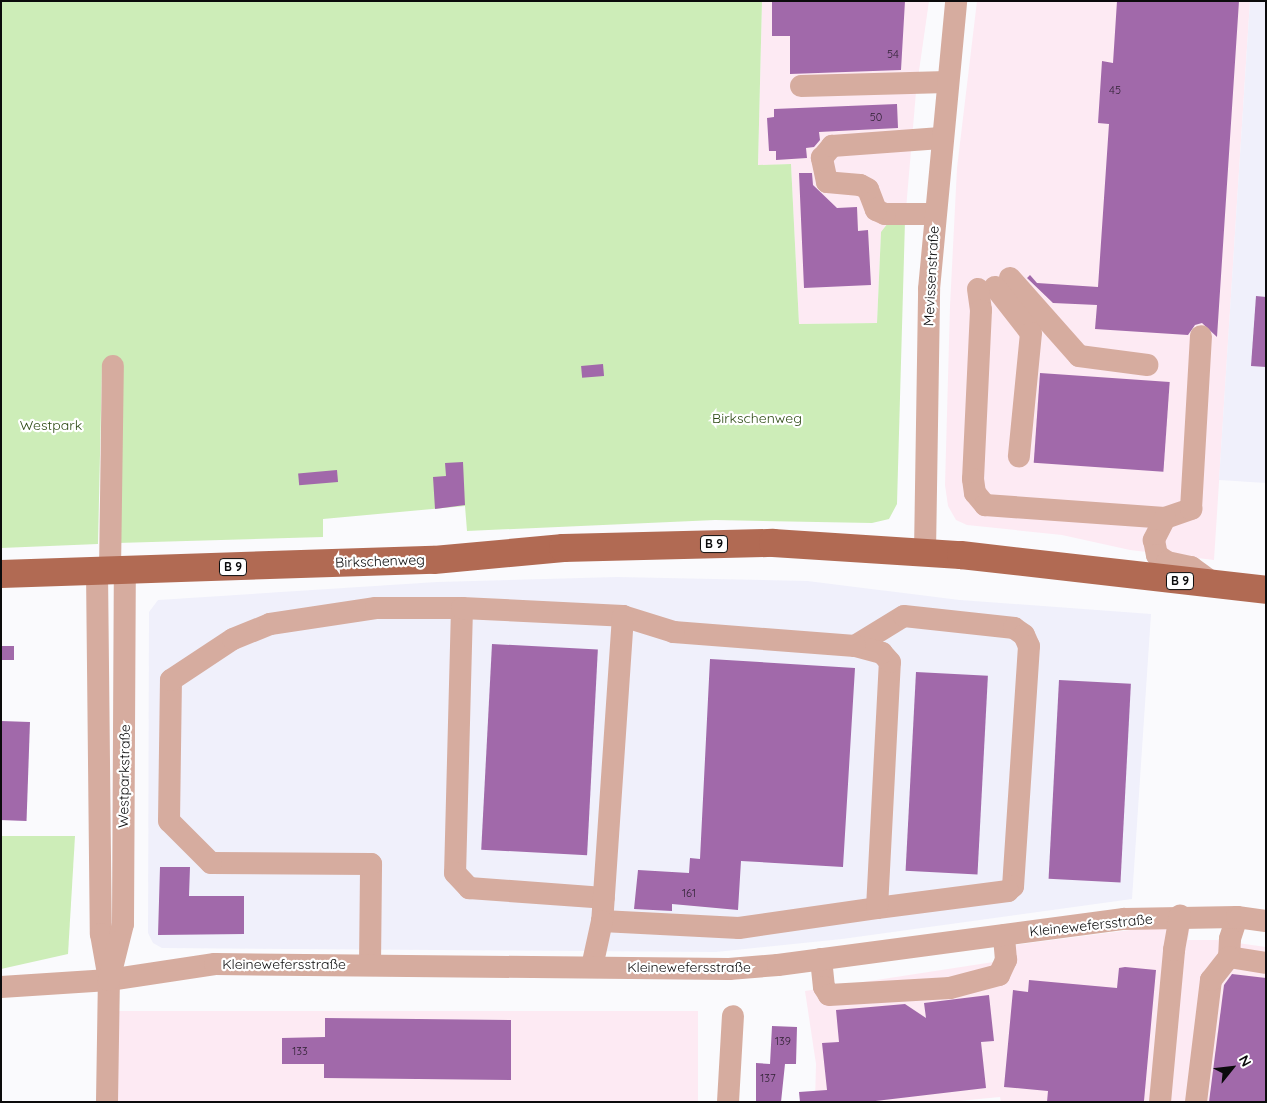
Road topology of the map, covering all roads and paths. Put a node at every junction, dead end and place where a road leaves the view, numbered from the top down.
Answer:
1 (956, 1) edge
2 (947, 82) junction
3 (800, 86) dead end
4 (941, 138) junction
5 (935, 214) junction
6 (994, 285) junction
7 (1201, 336) dead end
8 (1147, 365) dead end
9 (113, 366) dead end
10 (1019, 456) dead end
11 (1165, 518) junction
12 (924, 552) junction
13 (110, 571) junction
14 (1, 574) edge
15 (1216, 585) junction
16 (1266, 590) edge
17 (462, 608) junction
18 (624, 616) junction
19 (855, 646) junction
20 (604, 898) junction
21 (877, 908) junction
22 (1180, 916) junction
23 (1237, 917) junction
24 (602, 921) junction
25 (1266, 921) edge
26 (1004, 934) junction
27 (1229, 957) junction
28 (821, 959) junction
29 (1266, 963) edge
30 (370, 965) junction
31 (592, 967) junction
32 (110, 980) junction
33 (1, 987) edge
34 (733, 1016) dead end
35 (107, 1102) edge
36 (728, 1102) edge
37 (1160, 1102) edge
38 (1196, 1102) edge

1 - 2 street, Mevissenstraße
2 - 3 street
2 - 4 street, Mevissenstraße
4 - 5 street, Mevissenstraße
4 - 5 street
5 - 12 street, Mevissenstraße
6 - 8 street
6 - 10 street
6 - 11 street
7 - 11 street
9 - 13 street
11 - 15 street
12 - 13 main road, Birkschenweg / B 9
12 - 15 main road, Birkschenweg / B 9
13 - 14 main road, Birkschenweg / B 9
13 - 32 street, Westparkstraße
13 - 32 street, Westparkstraße
15 - 16 main road, Birkschenweg / B 9
17 - 18 street
17 - 20 street
17 - 30 street
18 - 19 street
18 - 20 street
19 - 21 street
19 - 21 street
20 - 24 street
21 - 24 street
22 - 23 street, Kleinewefersstraße
22 - 26 street, Kleinewefersstraße
22 - 37 street
23 - 25 street, Kleinewefersstraße
23 - 27 street
24 - 31 street
26 - 28 street, Kleinewefersstraße
26 - 28 street
27 - 29 street
27 - 38 street
28 - 31 street, Kleinewefersstraße
30 - 31 street, Kleinewefersstraße
30 - 32 street, Kleinewefersstraße
32 - 33 street, Kleinewefersstraße
32 - 35 street, Westparkstraße
34 - 36 street

